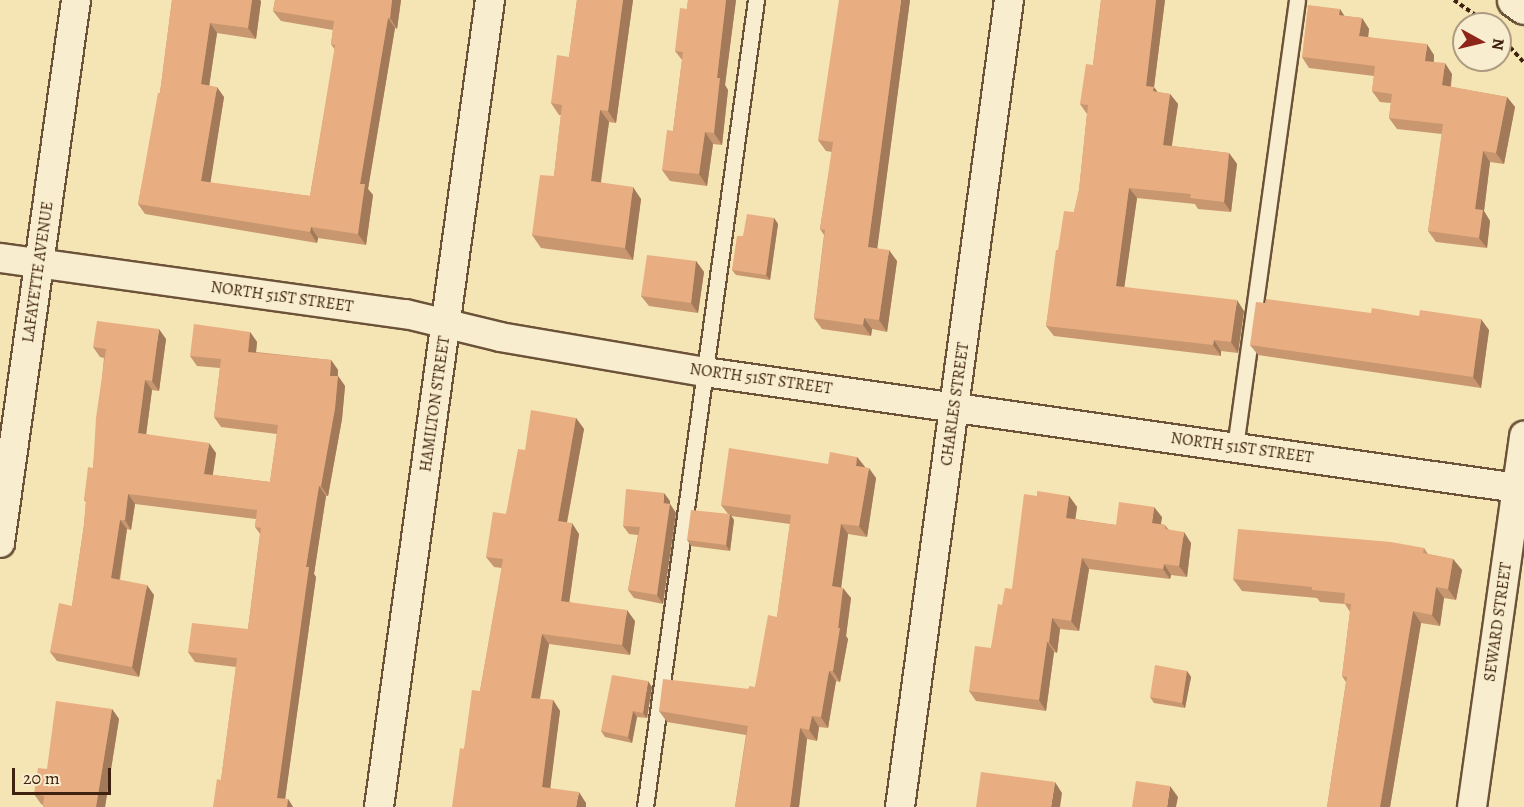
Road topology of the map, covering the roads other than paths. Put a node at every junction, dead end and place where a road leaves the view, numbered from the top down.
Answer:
1 (76, 0) edge
2 (490, 0) edge
3 (756, 0) edge
4 (1009, 0) edge
5 (1297, 0) edge
6 (1514, 0) edge
7 (1524, 7) edge
8 (0, 258) edge
9 (39, 263) junction
10 (446, 324) junction
11 (704, 372) junction
12 (954, 408) junction
13 (1524, 436) edge
14 (1235, 447) junction
15 (1520, 488) edge
16 (0, 543) edge
17 (379, 807) edge
18 (645, 807) edge
19 (900, 807) edge
20 (1472, 807) edge

1 - 9 street, LAFAYETTE AVENUE
2 - 10 street, HAMILTON STREET
3 - 11 lane
4 - 12 street, CHARLES STREET
5 - 14 lane
6 - 7 street
8 - 9 street, NORTH 51ST STREET
9 - 10 street, NORTH 51ST STREET
9 - 16 street, LAFAYETTE AVENUE
10 - 11 street, NORTH 51ST STREET
10 - 17 street, HAMILTON STREET
11 - 12 street, NORTH 51ST STREET
11 - 18 lane
12 - 14 street, NORTH 51ST STREET
12 - 19 street, CHARLES STREET
13 - 15 street, SEWARD STREET
14 - 15 street, NORTH 51ST STREET
15 - 20 street, SEWARD STREET

